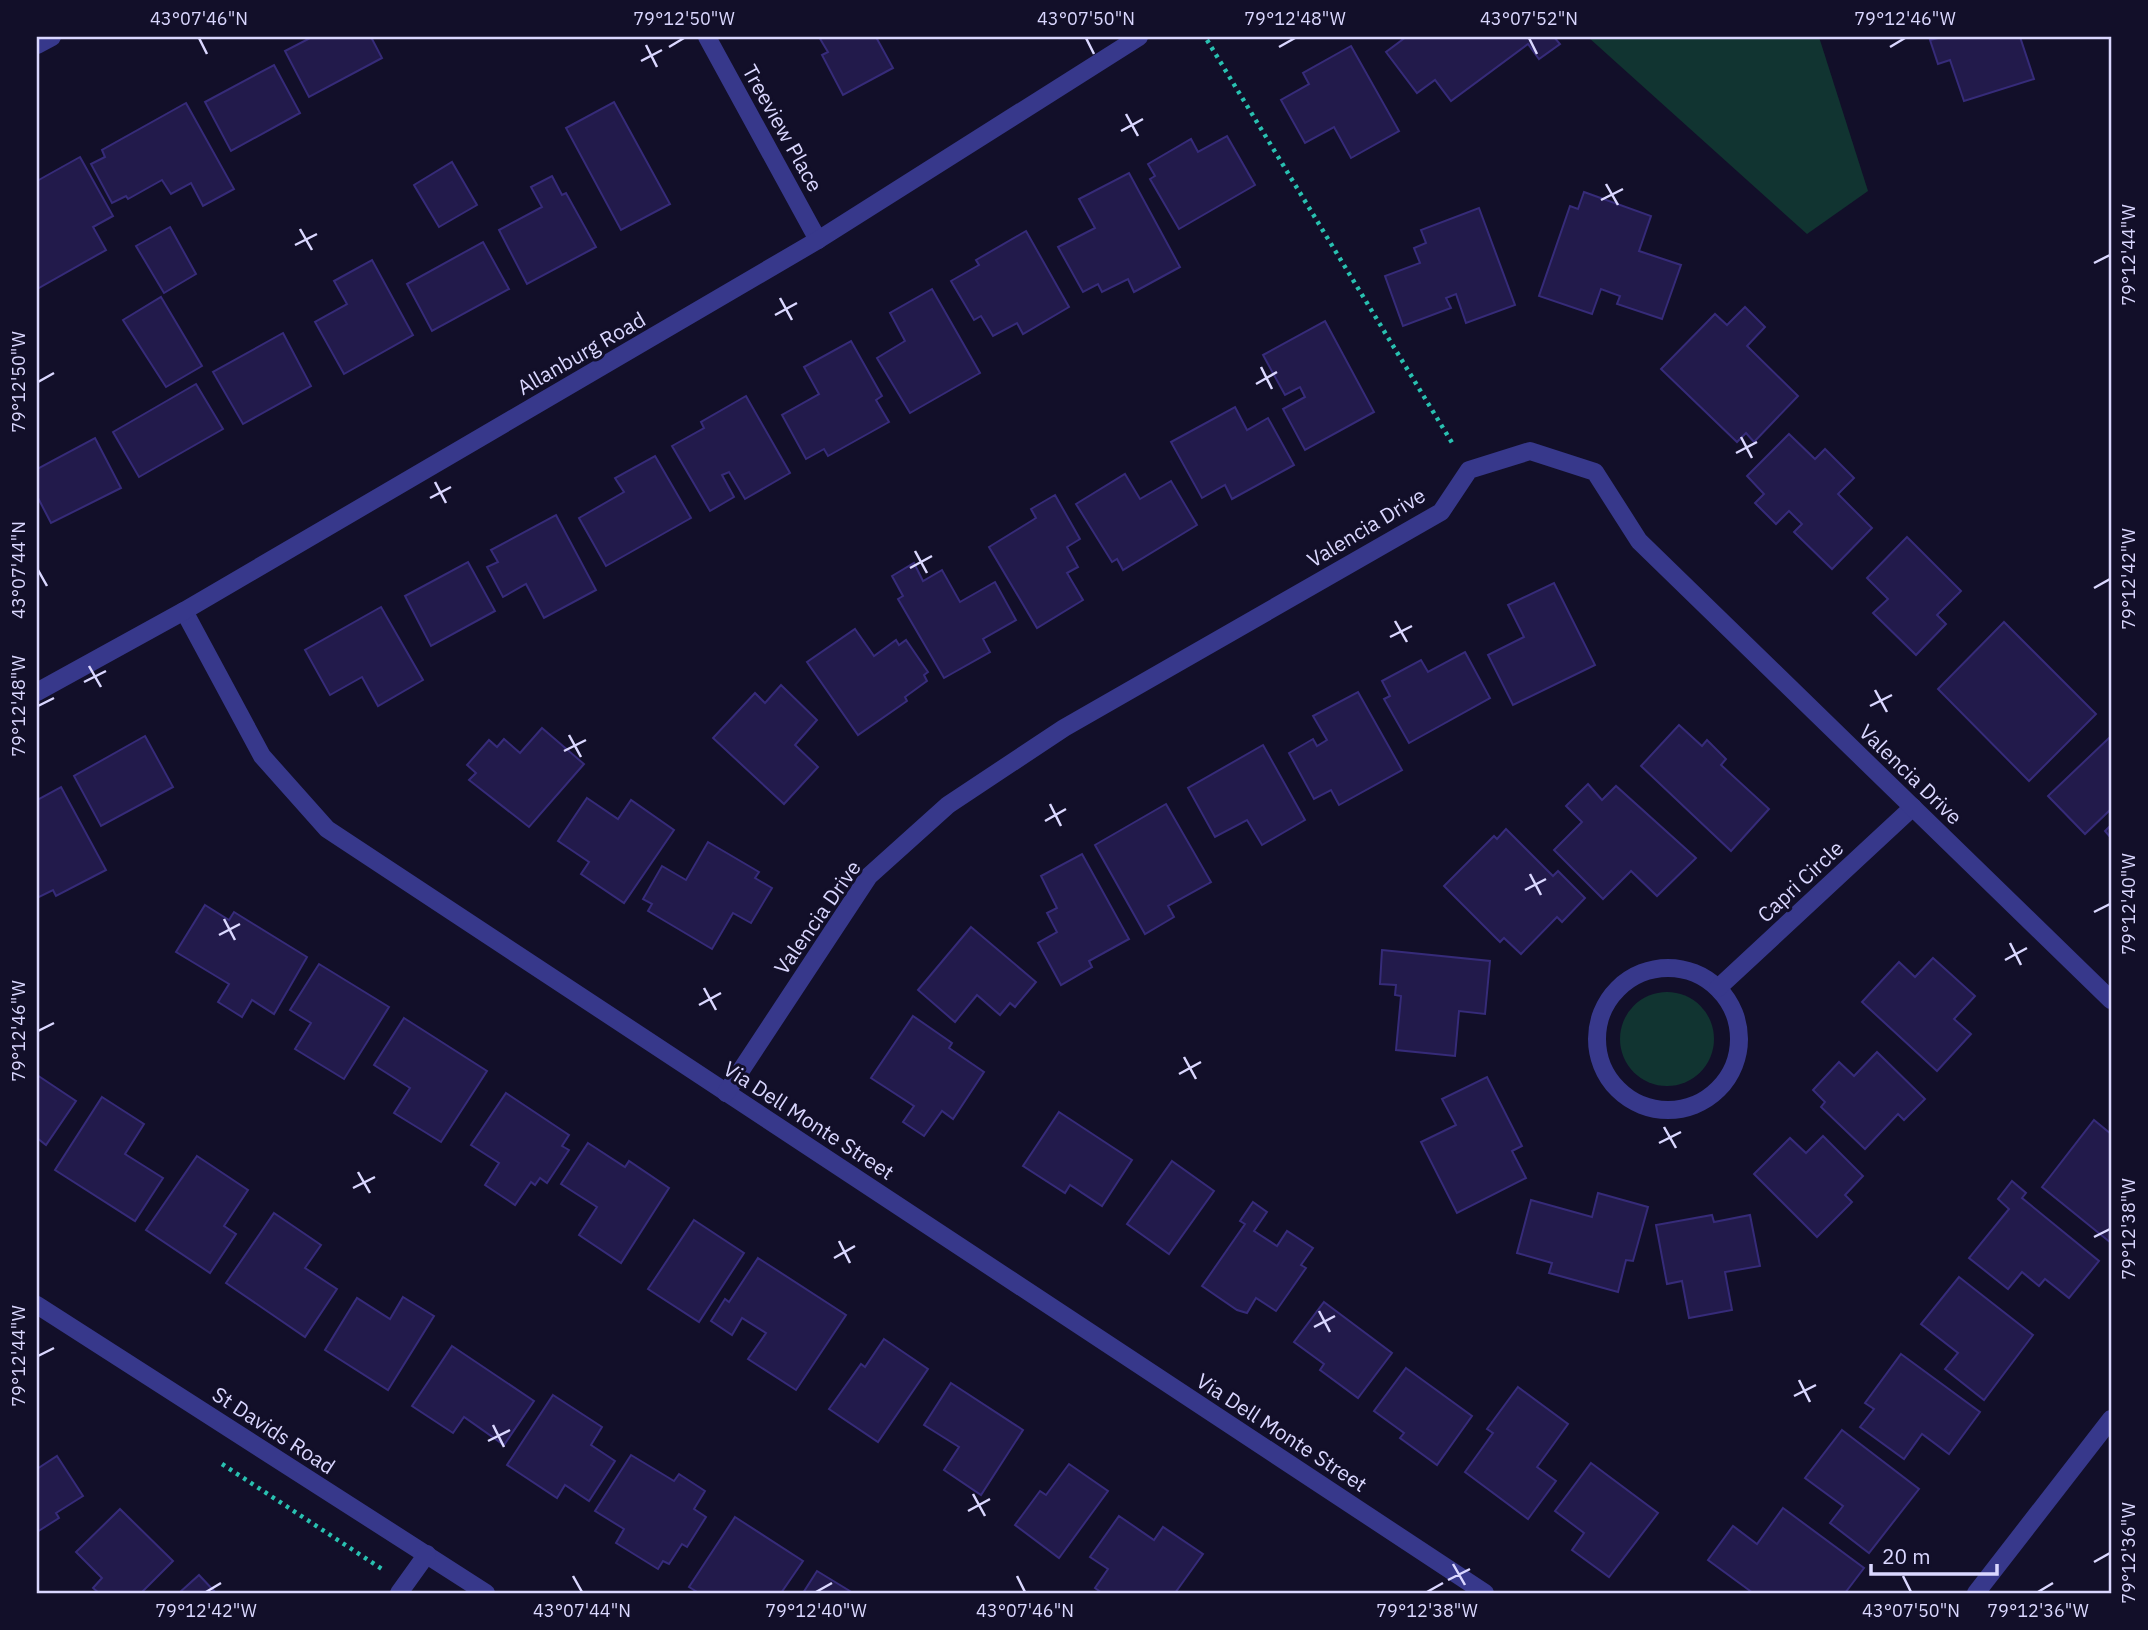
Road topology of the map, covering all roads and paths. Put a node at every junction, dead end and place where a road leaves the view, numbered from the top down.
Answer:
1 (52, 37) edge
2 (707, 37) edge
3 (1139, 37) edge
4 (1207, 40) dead end
5 (37, 45) edge
6 (818, 240) junction
7 (1469, 470) junction
8 (184, 611) junction
9 (37, 692) edge
10 (1913, 807) junction
11 (1718, 988) junction
12 (2111, 1000) edge
13 (726, 1093) junction
14 (37, 1305) edge
15 (2111, 1419) edge
16 (221, 1464) dead end
17 (427, 1554) junction
18 (402, 1589) edge
19 (486, 1593) edge
20 (1485, 1593) edge
21 (1976, 1593) edge

1 - 5 street
2 - 6 street, Treeview Place
3 - 6 street, Allanburg Road
4 - 7 path
6 - 8 street, Allanburg Road
7 - 10 street, Valencia Drive
7 - 13 street, Valencia Drive
8 - 9 street, Allanburg Road
8 - 13 street, Via Dell Monte Street
10 - 11 street, Capri Circle
10 - 12 street, Valencia Drive
11 - 11 street
13 - 20 street, Via Dell Monte Street
14 - 17 street, St Davids Road
15 - 21 street
16 - 18 path
17 - 18 street
17 - 19 street, St Davids Road

